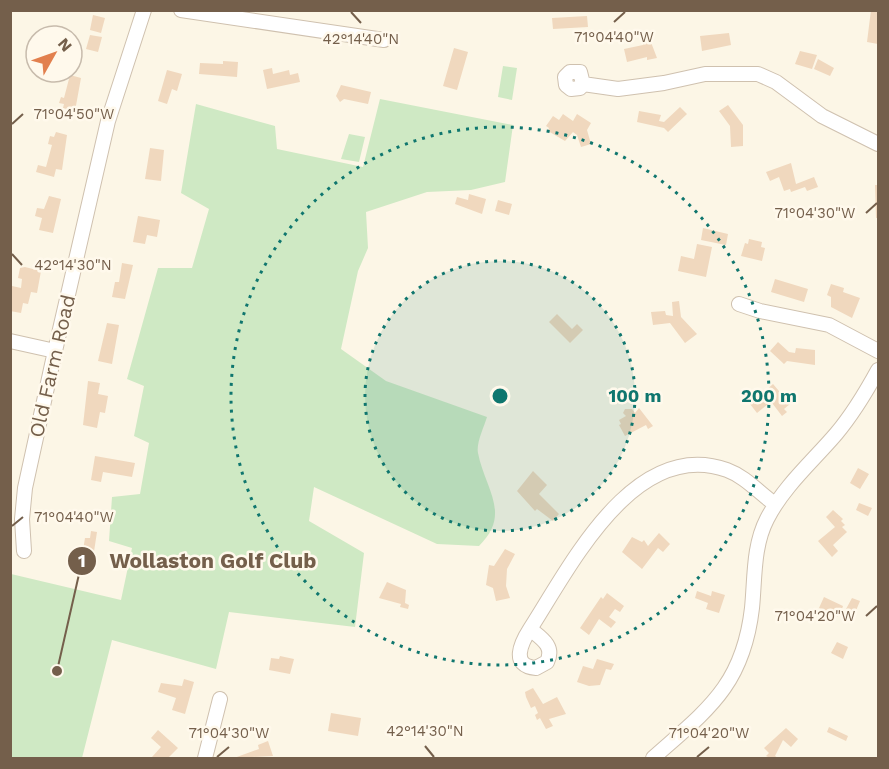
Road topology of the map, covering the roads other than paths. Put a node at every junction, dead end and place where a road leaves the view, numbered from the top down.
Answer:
1 (144, 10) edge
2 (181, 10) edge
3 (384, 40) dead end
4 (583, 84) dead end
5 (879, 144) edge
6 (739, 304) dead end
7 (10, 341) edge
8 (55, 351) junction
9 (879, 351) edge
10 (879, 370) edge
11 (776, 504) junction
12 (24, 551) dead end
13 (530, 629) junction
14 (220, 699) dead end
15 (205, 759) edge
16 (652, 759) edge

1 - 8 street, Old Farm Road
2 - 3 street
4 - 5 street
6 - 9 street
7 - 8 street
8 - 12 street, Old Farm Road
10 - 11 street
11 - 13 street
11 - 16 street
13 - 13 street
14 - 15 street

